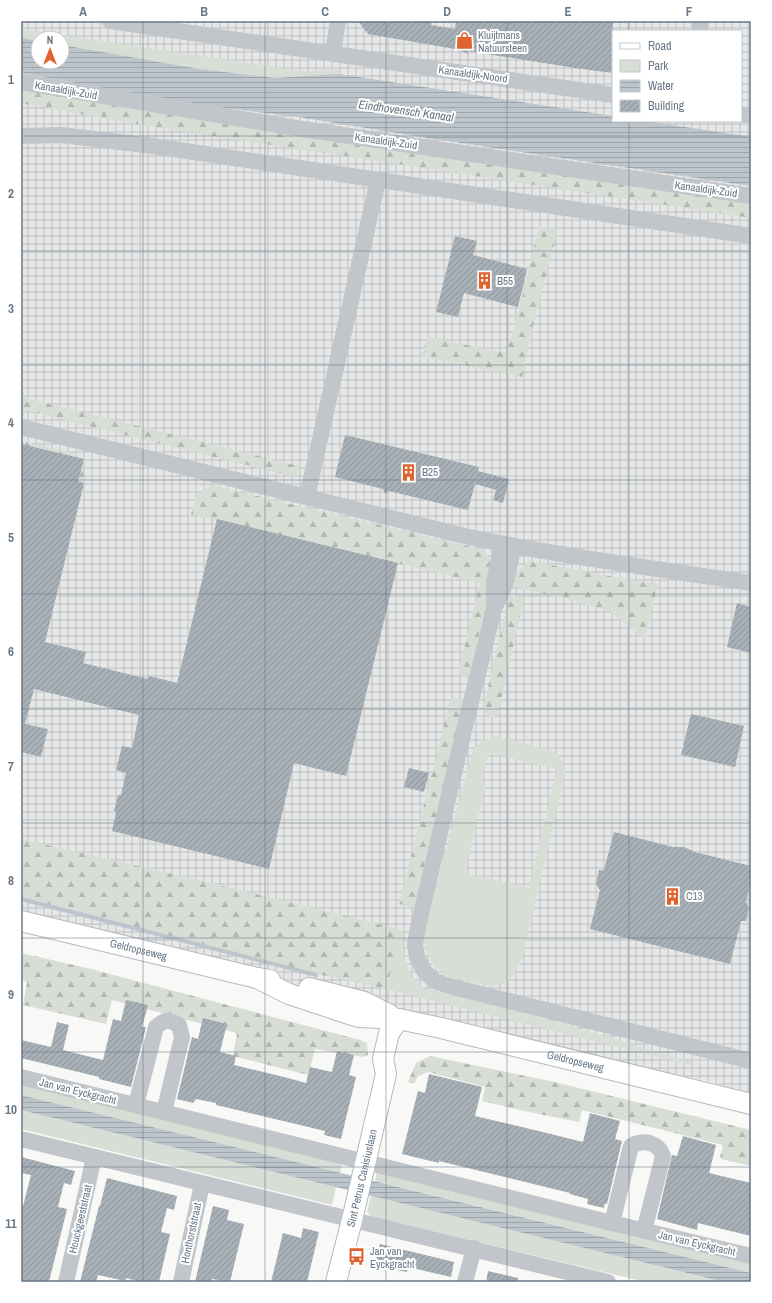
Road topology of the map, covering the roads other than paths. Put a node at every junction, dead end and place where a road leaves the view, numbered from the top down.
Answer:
1 (110, 21) edge
2 (338, 21) edge
3 (333, 53) junction
4 (21, 82) edge
5 (612, 94) edge
6 (21, 136) edge
7 (378, 180) junction
8 (751, 196) edge
9 (751, 236) edge
10 (21, 427) edge
11 (307, 497) junction
12 (508, 545) junction
13 (751, 583) edge
14 (21, 921) edge
15 (399, 1019) junction
16 (751, 1061) edge
17 (21, 1077) edge
18 (751, 1104) edge
19 (136, 1105) junction
20 (164, 1112) junction
21 (21, 1139) edge
22 (94, 1157) junction
23 (364, 1167) junction
24 (202, 1184) junction
25 (354, 1211) junction
26 (612, 1224) junction
27 (644, 1231) junction
28 (474, 1248) junction
29 (751, 1256) edge
30 (600, 1281) edge
31 (66, 1282) edge
32 (181, 1282) edge
33 (336, 1282) edge
34 (465, 1282) edge

1 - 3 street, Kanaaldijk-Noord
2 - 3 street
3 - 5 street, Kanaaldijk-Noord
4 - 8 street, Kanaaldijk-Zuid
6 - 7 street
7 - 9 street
7 - 11 street
10 - 11 street
11 - 12 street
12 - 13 street
12 - 16 street
14 - 15 main road, Geldropseweg
15 - 18 main road, Geldropseweg
15 - 23 main road, Sint Petrus Canisiuslaan
17 - 19 street, Jan van Eyckgracht
19 - 20 street, Jan van Eyckgracht
19 - 20 street
20 - 23 street, Jan van Eyckgracht
21 - 22 street
22 - 24 street
22 - 31 street, Houckgeeststraat
23 - 25 main road, Sint Petrus Canisiuslaan
23 - 26 street, Jan van Eyckgracht
24 - 25 street
24 - 32 street, Honthorststraat
25 - 28 street
25 - 33 main road, Sint Petrus Canisiuslaan
26 - 27 street, Jan van Eyckgracht
26 - 27 street, Jan van Eyckgracht
27 - 29 street, Jan van Eyckgracht
28 - 30 street
28 - 34 street

